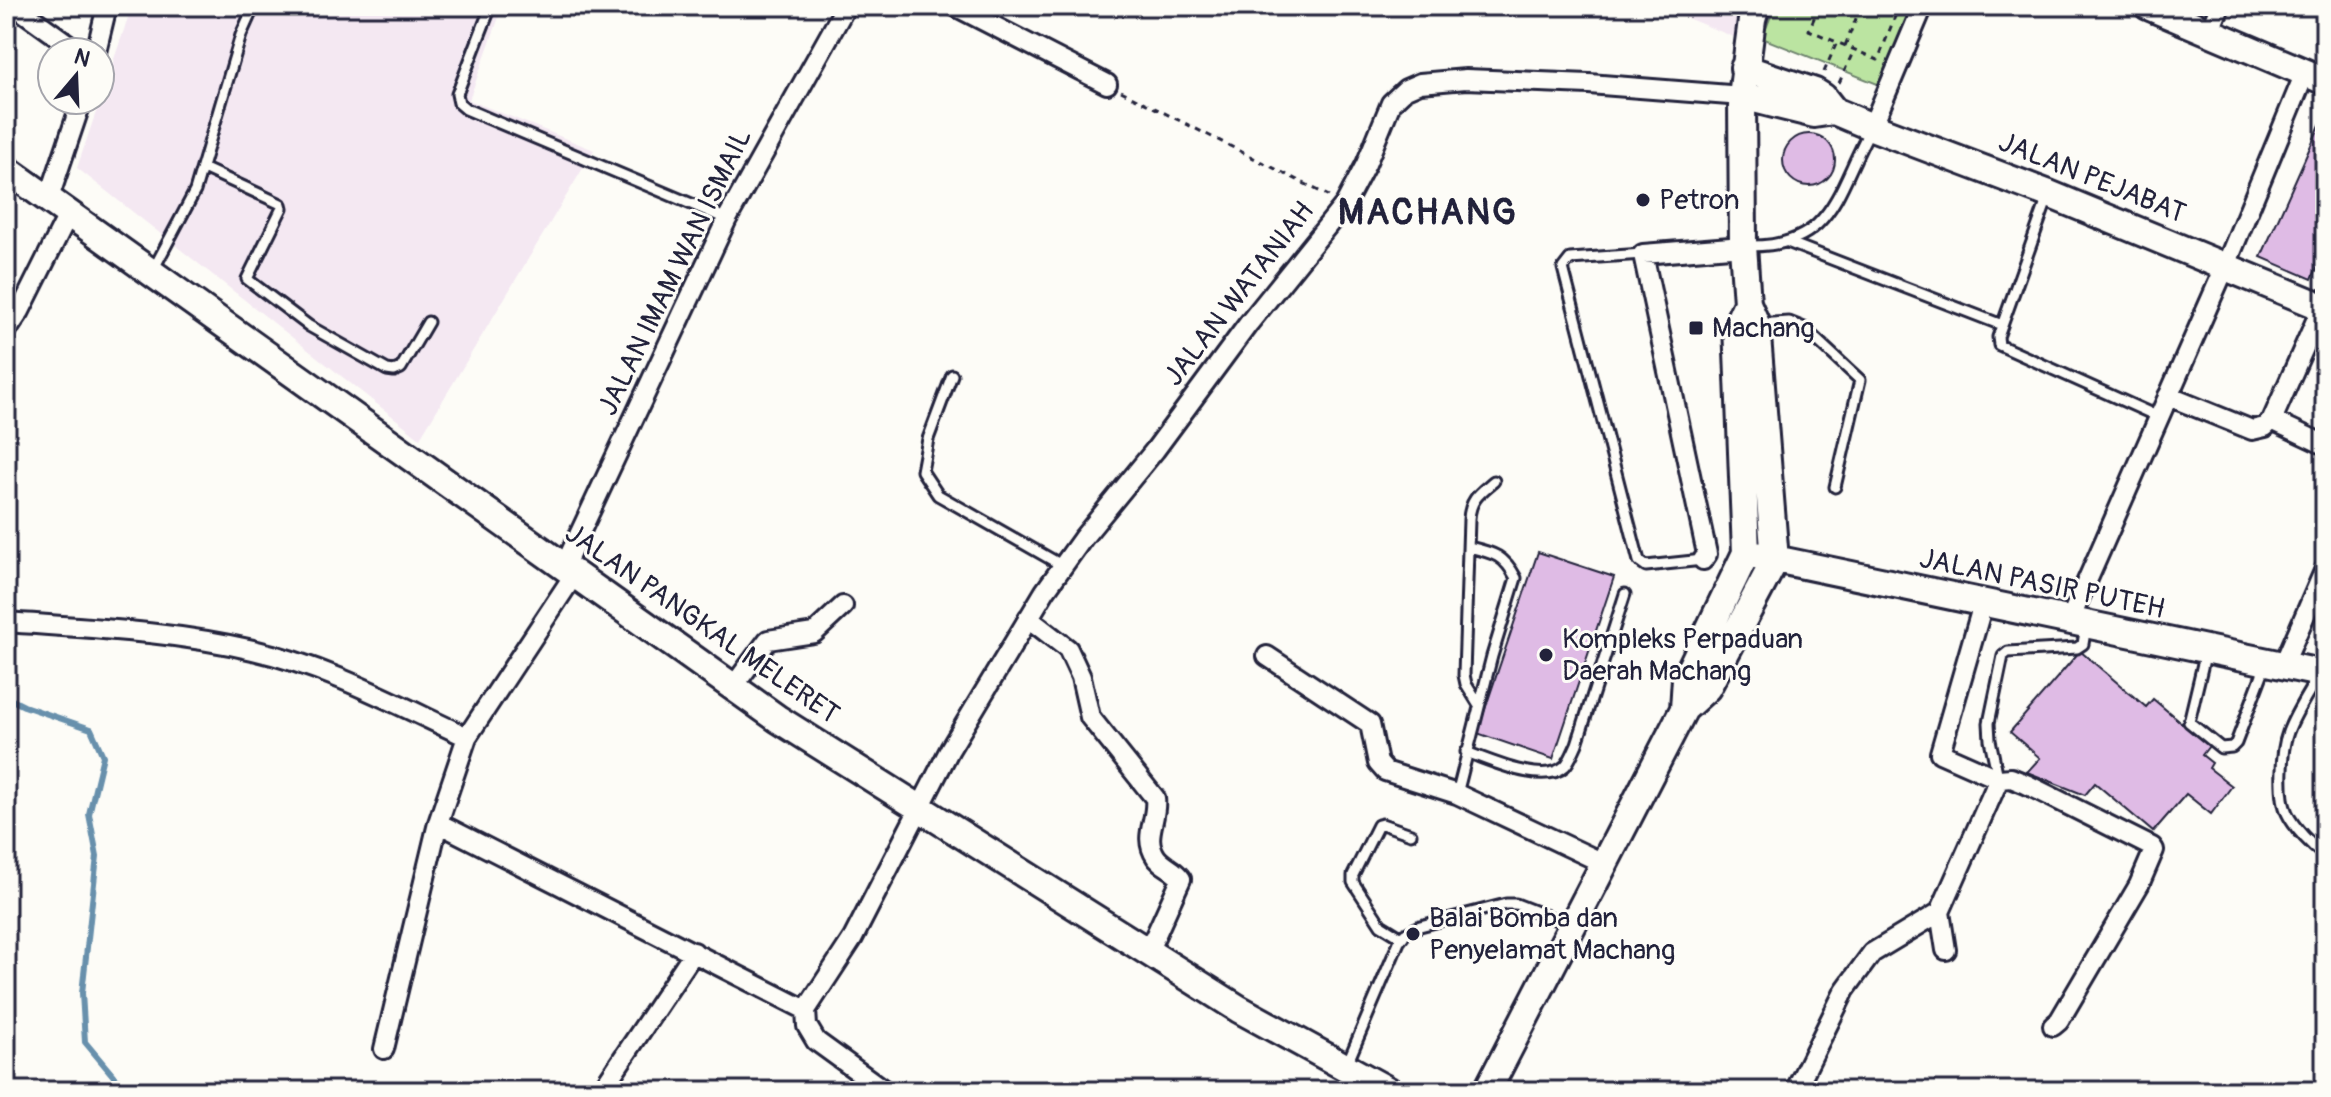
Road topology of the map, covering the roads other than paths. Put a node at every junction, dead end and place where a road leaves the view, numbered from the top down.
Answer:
1 (15, 6) edge
2 (107, 6) edge
3 (254, 6) edge
4 (491, 6) edge
5 (846, 6) edge
6 (955, 6) edge
7 (1756, 6) edge
8 (1923, 6) edge
9 (2148, 6) edge
10 (2220, 6) edge
11 (2209, 32) junction
12 (57, 36) edge
13 (100, 36) edge
14 (1744, 68) junction
15 (2315, 77) edge
16 (1107, 84) road end
17 (1742, 96) junction
18 (1826, 102) junction
19 (79, 116) edge
20 (1872, 127) junction
21 (203, 168) junction
22 (6, 169) edge
23 (2049, 194) junction
24 (59, 206) junction
25 (727, 219) junction
26 (1790, 243) junction
27 (1743, 246) junction
28 (1643, 254) junction
29 (2226, 265) junction
30 (152, 272) junction
31 (2323, 308) edge
32 (1747, 317) junction
33 (428, 322) dead end
34 (2002, 325) junction
35 (6, 327) edge
36 (952, 375) dead end
37 (2168, 396) junction
38 (2159, 417) junction
39 (2272, 420) junction
40 (2325, 445) edge
41 (1494, 481) dead end
42 (1835, 487) dead end
43 (1469, 547) junction
44 (1746, 553) junction
45 (1703, 560) joint
46 (1775, 560) junction
47 (1063, 566) junction
48 (2325, 569) edge
49 (569, 571) junction
50 (1625, 594) dead end
51 (1983, 604) junction
52 (843, 606) dead end
53 (1028, 618) junction
54 (6, 622) edge
55 (2078, 624) junction
56 (2206, 651) junction
57 (1267, 656) dead end
58 (2275, 664) junction
59 (2322, 674) edge
60 (733, 687) junction
61 (1479, 705) junction
62 (1684, 709) junction
63 (467, 737) junction
64 (1466, 752) junction
65 (1999, 779) junction
66 (1457, 794) junction
67 (917, 809) junction
68 (438, 823) junction
69 (1411, 834) dead end
70 (2325, 856) edge
71 (1603, 863) junction
72 (1940, 912) junction
73 (1572, 926) junction
74 (1402, 938) junction
75 (1946, 950) dead end
76 (694, 952) junction
77 (1148, 952) junction
78 (806, 1010) junction
79 (2053, 1026) dead end
80 (384, 1049) dead end
81 (1345, 1067) junction
82 (861, 1084) edge
83 (601, 1091) edge
84 (885, 1091) edge
85 (1389, 1091) edge
86 (1488, 1091) edge
87 (1795, 1091) edge

1 - 12 street
2 - 13 street
3 - 21 lane
4 - 25 lane
5 - 25 street, JALAN IMAM WAN ISMAIL
6 - 16 street
7 - 14 main road
8 - 20 street
9 - 11 main road
10 - 11 street
11 - 15 main road
14 - 17 main road
14 - 18 main road, JALAN PEJABAT
15 - 29 street
17 - 18 main road, JALAN PEJABAT
17 - 27 main road
17 - 47 street, JALAN WATANIAH
18 - 20 main road, JALAN PEJABAT
19 - 24 street
20 - 23 main road, JALAN PEJABAT
20 - 26 lane
21 - 30 lane
21 - 33 lane
22 - 24 main road, JALAN PANGKAL MELERET
23 - 29 main road, JALAN PEJABAT
23 - 34 lane
24 - 30 main road, JALAN PANGKAL MELERET
24 - 35 street
25 - 49 street, JALAN IMAM WAN ISMAIL
26 - 27 lane
26 - 34 lane
27 - 28 street
27 - 32 main road
28 - 45 street
28 - 45 lane
29 - 31 main road, JALAN PEJABAT
29 - 37 street
30 - 49 main road, JALAN PANGKAL MELERET
31 - 39 street
32 - 42 lane
32 - 44 main road
32 - 46 main road
34 - 38 lane
36 - 47 lane
37 - 38 street
37 - 39 street
38 - 55 street
39 - 40 street
41 - 43 lane
43 - 61 lane
43 - 61 lane
44 - 46 main road, JALAN PASIR PUTEH
44 - 62 main road
46 - 51 main road, JALAN PASIR PUTEH
46 - 62 main road
47 - 53 street, JALAN WATANIAH
48 - 58 street
49 - 60 main road, JALAN PANGKAL MELERET
49 - 63 street, JALAN IMAM WAN ISMAIL
50 - 64 lane
51 - 55 main road, JALAN PASIR PUTEH
51 - 65 street
52 - 60 street
53 - 67 street, JALAN WATANIAH
53 - 77 street
54 - 63 street
55 - 56 main road, JALAN PASIR PUTEH
55 - 65 lane
56 - 58 main road, JALAN PASIR PUTEH
56 - 58 lane
57 - 66 street
58 - 59 main road, JALAN PASIR PUTEH
59 - 70 lane
60 - 67 main road, JALAN PANGKAL MELERET
61 - 64 lane
62 - 71 main road
63 - 68 street, JALAN IMAM WAN ISMAIL
64 - 66 lane
65 - 72 street
65 - 79 street
66 - 71 street
67 - 77 main road, JALAN PANGKAL MELERET
67 - 78 street, JALAN WATANIAH
68 - 76 street
68 - 80 street, JALAN IMAM WAN ISMAIL
69 - 74 lane
71 - 73 main road
72 - 75 street
72 - 87 street
73 - 74 lane
73 - 86 main road
74 - 81 lane
76 - 78 street
76 - 83 street
77 - 81 main road, JALAN PANGKAL MELERET
78 - 82 street
81 - 85 main road, JALAN PANGKAL MELERET
82 - 84 street

